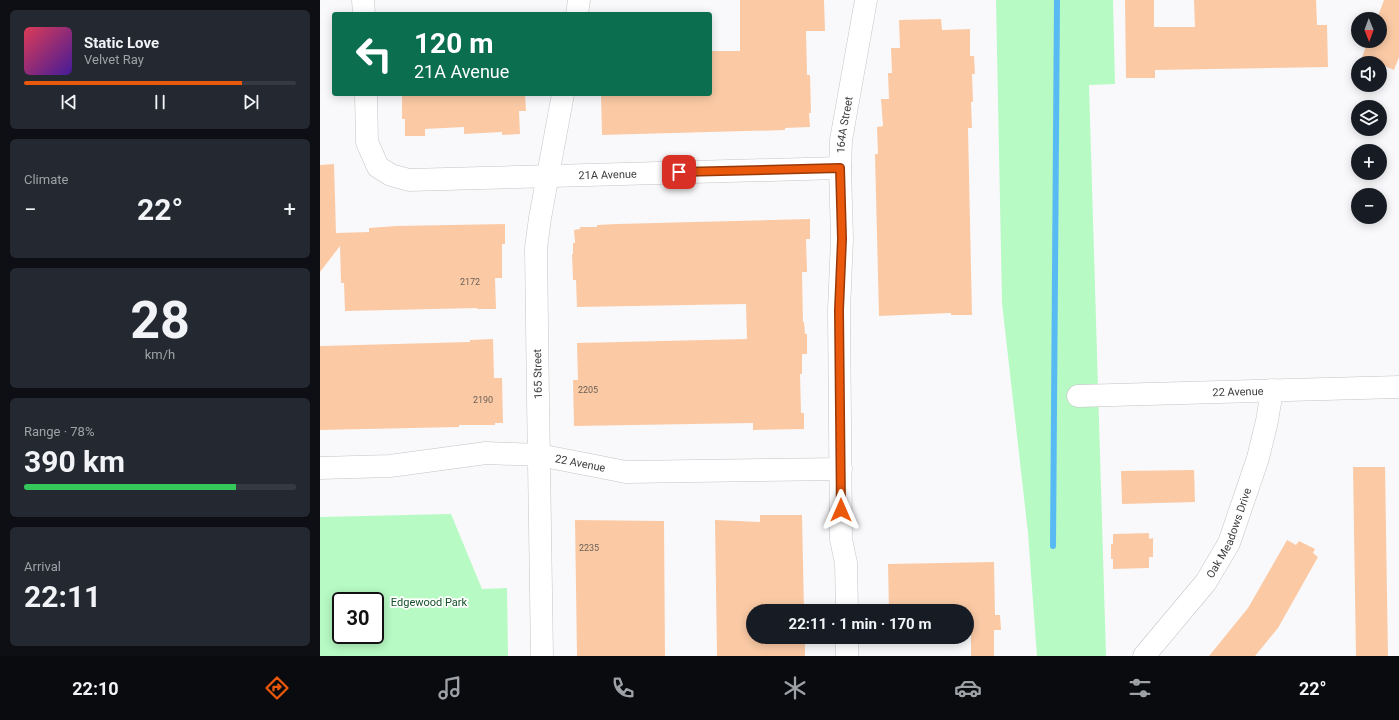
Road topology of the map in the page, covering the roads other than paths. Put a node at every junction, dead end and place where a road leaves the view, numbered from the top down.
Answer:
1 (363, 0) edge
2 (579, 0) edge
3 (866, 0) edge
4 (364, 12) edge
5 (577, 12) edge
6 (366, 96) edge
7 (564, 96) edge
8 (840, 168) junction
9 (548, 176) junction
10 (1399, 387) edge
11 (1272, 390) junction
12 (1078, 396) dead end
13 (540, 455) junction
14 (320, 468) edge
15 (841, 469) junction
16 (847, 604) edge
17 (847, 644) edge
18 (542, 656) edge
19 (847, 656) edge
20 (1144, 656) edge

1 - 4 street
2 - 5 street
3 - 8 street, 164A Street
6 - 9 street, 21A Avenue
7 - 9 street, 165 Street
8 - 9 street, 21A Avenue
8 - 15 street, 164A Street
9 - 13 street, 165 Street
10 - 11 street, 22 Avenue
11 - 12 street, 22 Avenue
11 - 20 street, Oak Meadows Drive
13 - 14 street, 22 Avenue
13 - 15 street, 22 Avenue
13 - 18 street, 165 Street
15 - 16 street, 164A Street
17 - 19 street

